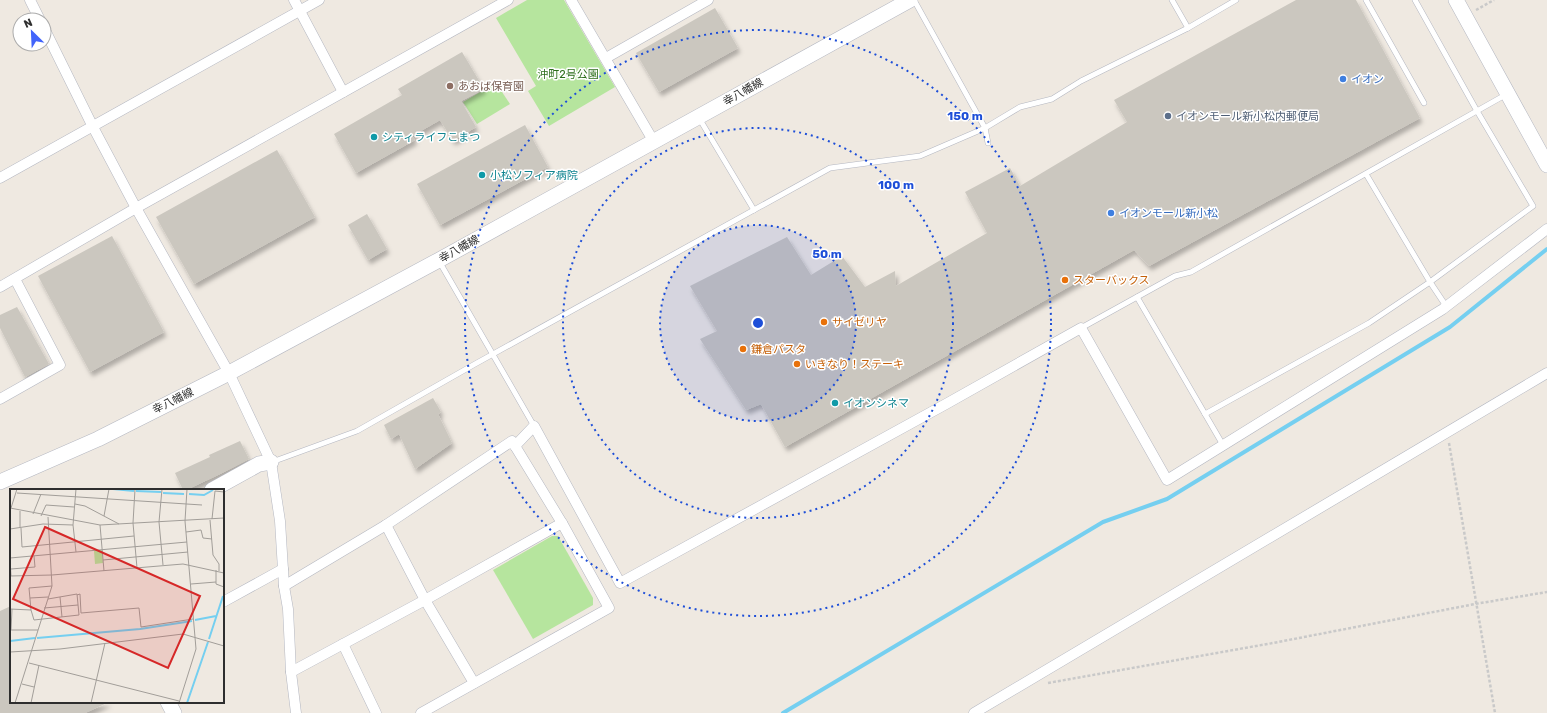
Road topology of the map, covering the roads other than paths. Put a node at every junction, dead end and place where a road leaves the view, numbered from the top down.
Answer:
1 (30, 0) edge
2 (294, 0) edge
3 (319, 0) edge
4 (508, 0) edge
5 (571, 0) edge
6 (708, 0) edge
7 (910, 0) edge
8 (914, 0) edge
9 (1172, 0) edge
10 (1236, 0) edge
11 (1366, 0) edge
12 (1415, 0) edge
13 (1456, 0) edge
14 (300, 10) junction
15 (36, 12) edge
16 (1188, 28) junction
17 (52, 44) edge
18 (606, 58) junction
19 (344, 92) junction
20 (1508, 94) junction
21 (1424, 103) dead end
22 (1477, 111) junction
23 (698, 117) junction
24 (93, 127) junction
25 (985, 128) junction
26 (654, 142) junction
27 (988, 143) dead end
28 (1547, 165) edge
29 (1366, 174) junction
30 (0, 178) edge
31 (136, 208) junction
32 (754, 210) junction
33 (1547, 229) edge
34 (439, 260) junction
35 (15, 279) junction
36 (1430, 282) junction
37 (0, 287) edge
38 (1136, 297) junction
39 (1446, 306) junction
40 (1081, 328) junction
41 (492, 354) junction
42 (1547, 373) edge
43 (229, 374) junction
44 (0, 399) edge
45 (1205, 414) junction
46 (534, 426) junction
47 (1223, 445) junction
48 (515, 446) junction
49 (271, 462) junction
50 (0, 482) edge
51 (214, 489) edge
52 (562, 523) junction
53 (386, 524) junction
54 (283, 569) junction
55 (284, 586) junction
56 (425, 600) junction
57 (224, 601) edge
58 (342, 644) junction
59 (291, 672) junction
60 (474, 683) junction
61 (169, 703) edge
62 (174, 713) edge
63 (296, 713) edge
64 (376, 713) edge
65 (421, 713) edge
66 (974, 713) edge

1 - 15 street
2 - 14 street
3 - 14 street
4 - 19 street
5 - 18 street
6 - 18 street
7 - 23 street, 幸八幡線
8 - 25 lane
9 - 16 lane
10 - 16 lane
11 - 21 lane
12 - 22 lane
13 - 20 street
14 - 19 street
14 - 24 street
16 - 25 lane
17 - 24 street
18 - 26 street
19 - 31 street
20 - 22 lane
20 - 28 street
22 - 29 lane
22 - 36 lane
23 - 26 street, 幸八幡線
23 - 32 lane
24 - 30 street
24 - 31 street
25 - 27 lane
25 - 32 lane
26 - 34 street, 幸八幡線
29 - 36 lane
29 - 38 lane
31 - 35 street
31 - 43 street
32 - 41 lane
33 - 39 street
34 - 41 lane
34 - 43 street, 幸八幡線
35 - 37 street
35 - 44 street
36 - 39 lane
36 - 45 lane
38 - 40 lane
38 - 45 lane
39 - 47 street
40 - 46 street
40 - 47 street
41 - 46 lane
41 - 49 lane
42 - 66 street
43 - 49 street
43 - 50 street, 幸八幡線
45 - 47 lane
46 - 48 street
48 - 52 street
48 - 53 street
49 - 51 street
49 - 54 street
52 - 56 street
52 - 60 street
53 - 55 street
53 - 56 street
54 - 55 street
54 - 57 street
55 - 59 street
56 - 58 street
56 - 60 street
58 - 59 street
58 - 64 street
59 - 63 street
60 - 65 street
61 - 62 street

